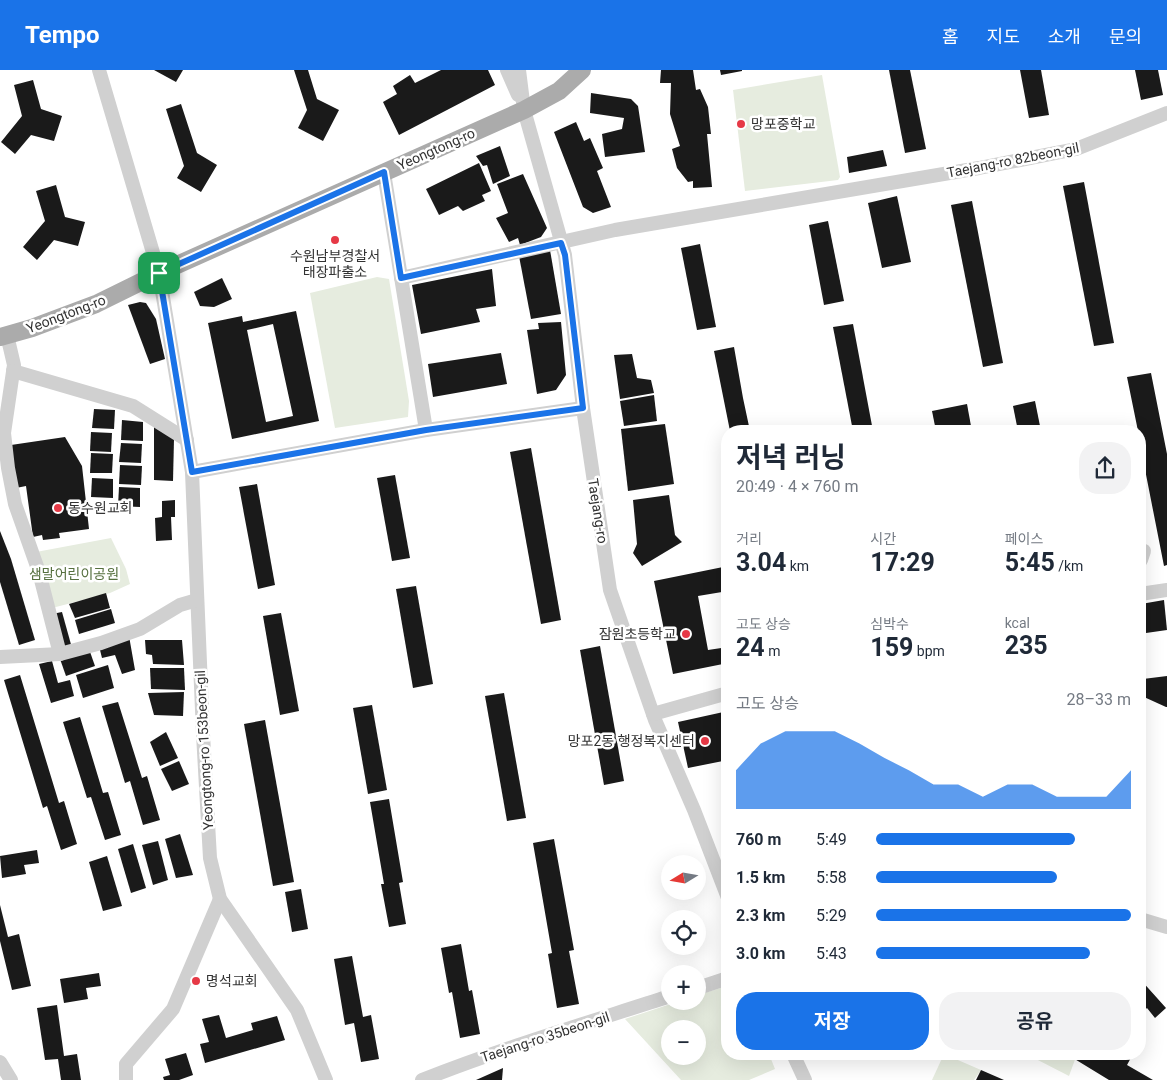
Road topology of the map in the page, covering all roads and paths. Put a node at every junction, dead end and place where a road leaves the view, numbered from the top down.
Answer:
1 (99, 70) edge
2 (507, 70) edge
3 (519, 70) edge
4 (582, 70) edge
5 (524, 110) junction
6 (1167, 113) edge
7 (384, 172) junction
8 (561, 243) junction
9 (159, 273) junction
10 (401, 278) junction
11 (4, 336) edge
12 (13, 371) junction
13 (583, 408) junction
14 (426, 430) junction
15 (187, 440) junction
16 (192, 472) junction
17 (1167, 590) edge
18 (1146, 593) edge
19 (197, 600) junction
20 (60, 654) junction
21 (0, 657) edge
22 (721, 696) edge
23 (653, 714) junction
24 (721, 880) edge
25 (220, 899) junction
26 (1146, 921) edge
27 (1167, 927) edge
28 (721, 980) edge
29 (706, 985) edge
30 (661, 999) edge
31 (796, 1060) edge
32 (0, 1062) edge
33 (442, 1076) edge
34 (11, 1080) edge
35 (126, 1080) edge
36 (326, 1080) edge
37 (422, 1080) edge
38 (805, 1080) edge

1 - 9 street, Yeongtong-ro 153beon-gil
2 - 5 street
3 - 5 street
4 - 5 main road, Yeongtong-ro
5 - 7 main road, Yeongtong-ro
5 - 8 street, Taejang-ro
6 - 8 street, Taejang-ro 82beon-gil
7 - 9 main road, Yeongtong-ro
7 - 10 street
8 - 10 street, Taejang-ro 82beon-gil
8 - 13 street, Taejang-ro
9 - 11 main road, Yeongtong-ro
9 - 15 street, Yeongtong-ro 153beon-gil
10 - 14 street
11 - 12 street, Yeongtong-ro
12 - 15 street
12 - 20 street, Yeongtong-ro
13 - 14 street
13 - 23 street, Taejang-ro
14 - 16 street
15 - 16 street, Yeongtong-ro 153beon-gil
16 - 19 street, Yeongtong-ro 153beon-gil
17 - 18 street
19 - 20 street
19 - 25 street, Yeongtong-ro 153beon-gil
20 - 21 street
22 - 23 street
23 - 24 street, Taejang-ro
25 - 35 street
25 - 36 street, Yeongtong-ro 153beon-gil
26 - 27 street
28 - 29 street
30 - 33 street, Taejang-ro 35beon-gil
31 - 38 street
32 - 34 street
33 - 37 street, Taejang-ro 35beon-gil

